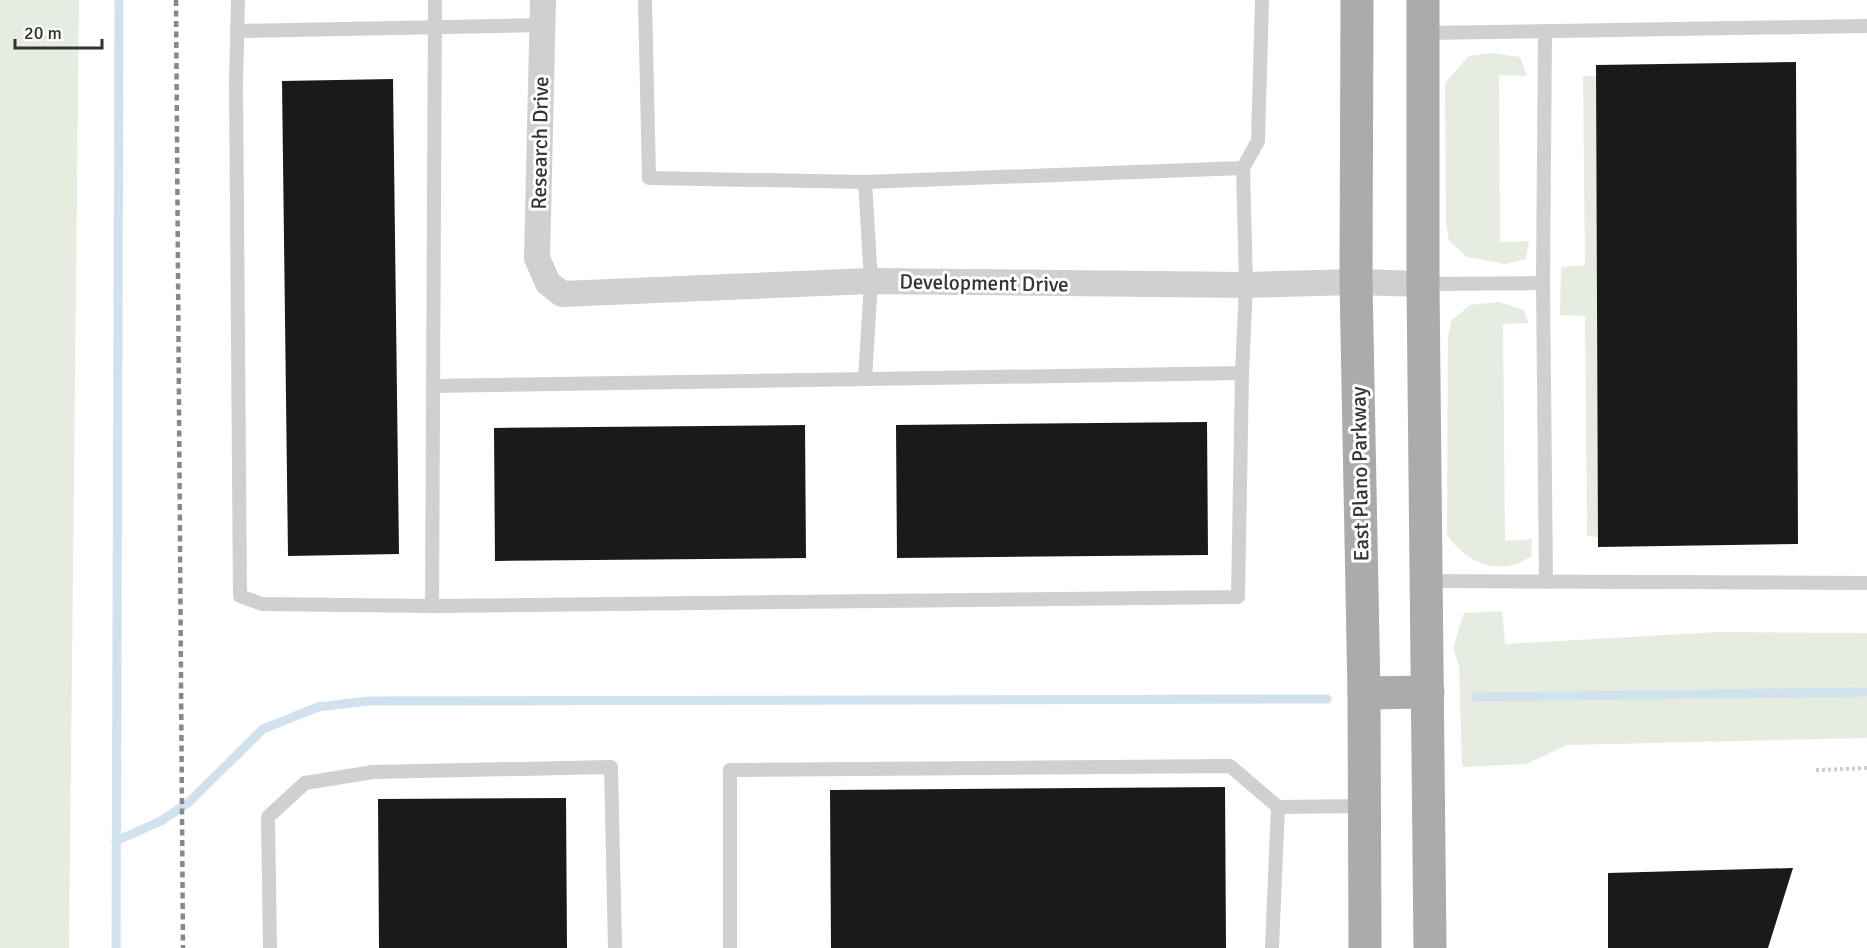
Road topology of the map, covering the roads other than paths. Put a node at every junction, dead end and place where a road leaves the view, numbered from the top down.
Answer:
1 (237, 0) edge
2 (435, 0) edge
3 (645, 0) edge
4 (1262, 0) edge
5 (1357, 0) edge
6 (1423, 0) edge
7 (542, 12) edge
8 (1867, 26) edge
9 (435, 28) junction
10 (237, 31) junction
11 (1545, 31) junction
12 (1423, 33) junction
13 (1243, 168) junction
14 (865, 182) junction
15 (871, 281) junction
16 (1356, 282) junction
17 (548, 283) joint
18 (1543, 283) junction
19 (1423, 284) junction
20 (1246, 285) junction
21 (1242, 373) junction
22 (865, 379) junction
23 (433, 386) junction
24 (1426, 581) junction
25 (1546, 582) junction
26 (1867, 584) edge
27 (432, 606) junction
28 (1428, 692) junction
29 (1364, 693) junction
30 (1364, 806) junction
31 (1278, 807) junction
32 (270, 948) edge
33 (615, 948) edge
34 (730, 948) edge
35 (1272, 948) edge
36 (1365, 948) edge
37 (1430, 948) edge

1 - 10 lane
2 - 9 lane
3 - 14 lane
4 - 13 lane
5 - 16 main road, East Plano Parkway
6 - 12 main road
7 - 9 lane
7 - 17 street, Research Drive
8 - 11 lane
9 - 10 lane
9 - 23 lane
10 - 27 lane
11 - 12 lane
11 - 18 lane
12 - 19 main road
13 - 14 lane
13 - 20 lane
14 - 15 lane
15 - 17 street, Development Drive
15 - 20 street, Development Drive
15 - 22 lane
16 - 19 street, Development Drive
16 - 20 street, Development Drive
16 - 29 main road, East Plano Parkway
18 - 19 lane
18 - 25 lane
19 - 24 main road
20 - 21 lane
21 - 22 lane
21 - 27 lane
22 - 23 lane
23 - 27 lane
24 - 25 lane
24 - 28 main road
25 - 26 lane
28 - 29 main road
28 - 37 main road
29 - 30 main road, East Plano Parkway
30 - 31 lane
30 - 36 main road, East Plano Parkway
31 - 34 lane
31 - 35 lane
32 - 33 lane

